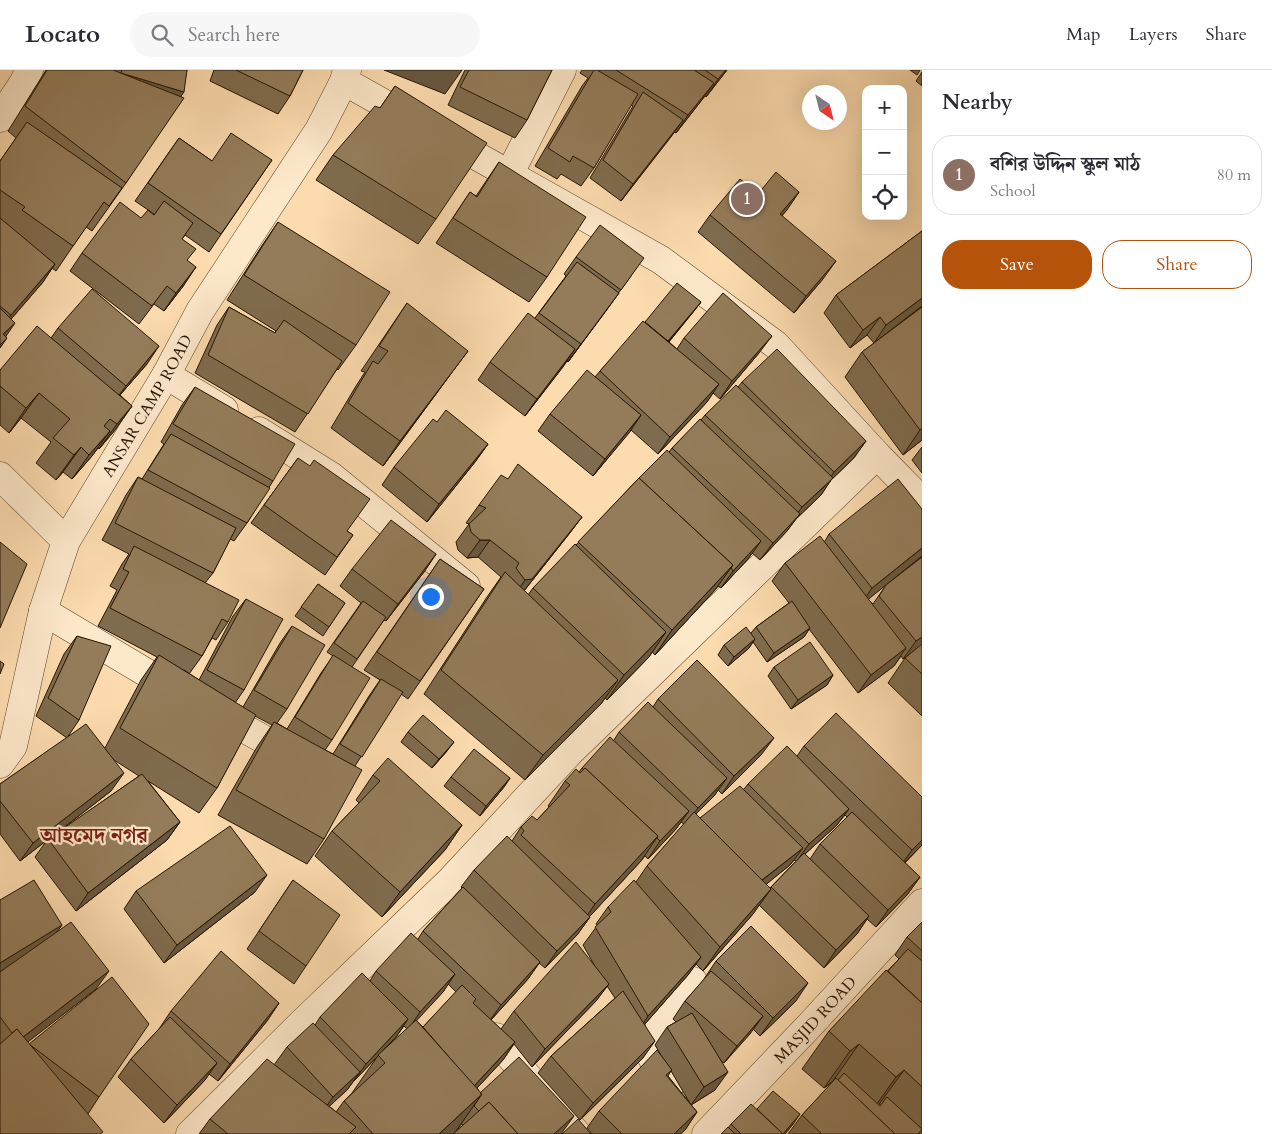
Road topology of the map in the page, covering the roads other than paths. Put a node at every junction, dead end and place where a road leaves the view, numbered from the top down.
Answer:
1 (29, 70) edge
2 (562, 70) edge
3 (346, 76) edge
4 (0, 118) edge
5 (509, 175) junction
6 (166, 375) junction
7 (877, 455) junction
8 (0, 476) edge
9 (922, 501) edge
10 (66, 541) junction
11 (473, 592) edge
12 (43, 611) junction
13 (0, 764) edge
14 (310, 765) edge
15 (922, 903) edge
16 (693, 981) edge
17 (496, 1037) edge
18 (693, 1124) edge
19 (190, 1134) edge
20 (577, 1134) edge

1 - 4 street
2 - 5 street
3 - 5 street
3 - 6 street, ANSAR CAMP ROAD
5 - 7 street
6 - 10 street, ANSAR CAMP ROAD
6 - 11 street
7 - 9 street
7 - 19 street
8 - 10 street
10 - 12 street, ANSAR CAMP ROAD
12 - 13 street, ANSAR CAMP ROAD
12 - 14 street
15 - 18 street, MASJID ROAD
16 - 18 street
17 - 20 street

